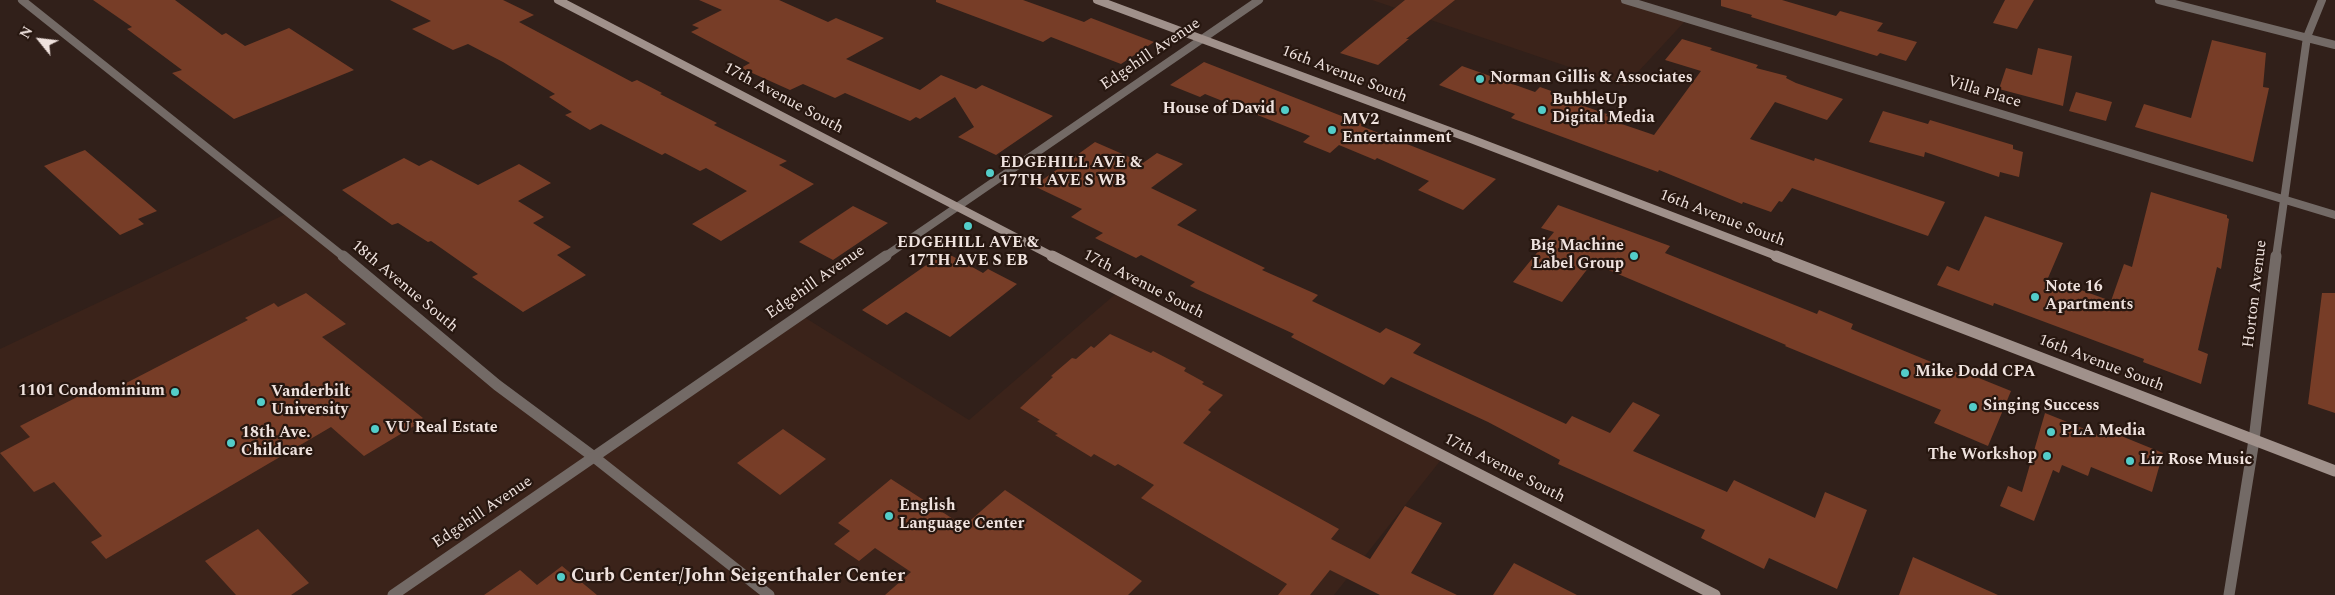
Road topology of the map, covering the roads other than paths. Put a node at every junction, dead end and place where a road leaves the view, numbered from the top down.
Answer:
1 (22, 0) edge
2 (558, 0) edge
3 (1097, 0) edge
4 (1259, 0) edge
5 (1625, 0) edge
6 (2159, 0) edge
7 (2322, 0) edge
8 (2307, 37) junction
9 (1205, 39) junction
10 (2335, 44) edge
11 (2284, 199) junction
12 (956, 207) junction
13 (2335, 215) edge
14 (2254, 440) junction
15 (594, 457) junction
16 (2335, 471) edge
17 (393, 595) edge
18 (769, 595) edge
19 (1715, 595) edge
20 (2229, 595) edge

1 - 15 street, 18th Avenue South
2 - 12 main road, 17th Avenue South
3 - 9 main road, 16th Avenue South
4 - 9 street, Edgehill Avenue
5 - 11 street, Villa Place
6 - 8 street
7 - 8 street, Horton Avenue
8 - 10 street
8 - 11 street, Horton Avenue
9 - 12 street, Edgehill Avenue
9 - 14 main road, 16th Avenue South
11 - 13 street, Villa Place
11 - 14 street, Horton Avenue
12 - 15 street, Edgehill Avenue
12 - 19 main road, 17th Avenue South
14 - 16 main road, 16th Avenue South
14 - 20 street, Horton Avenue
15 - 17 street, Edgehill Avenue
15 - 18 street, 18th Avenue South

